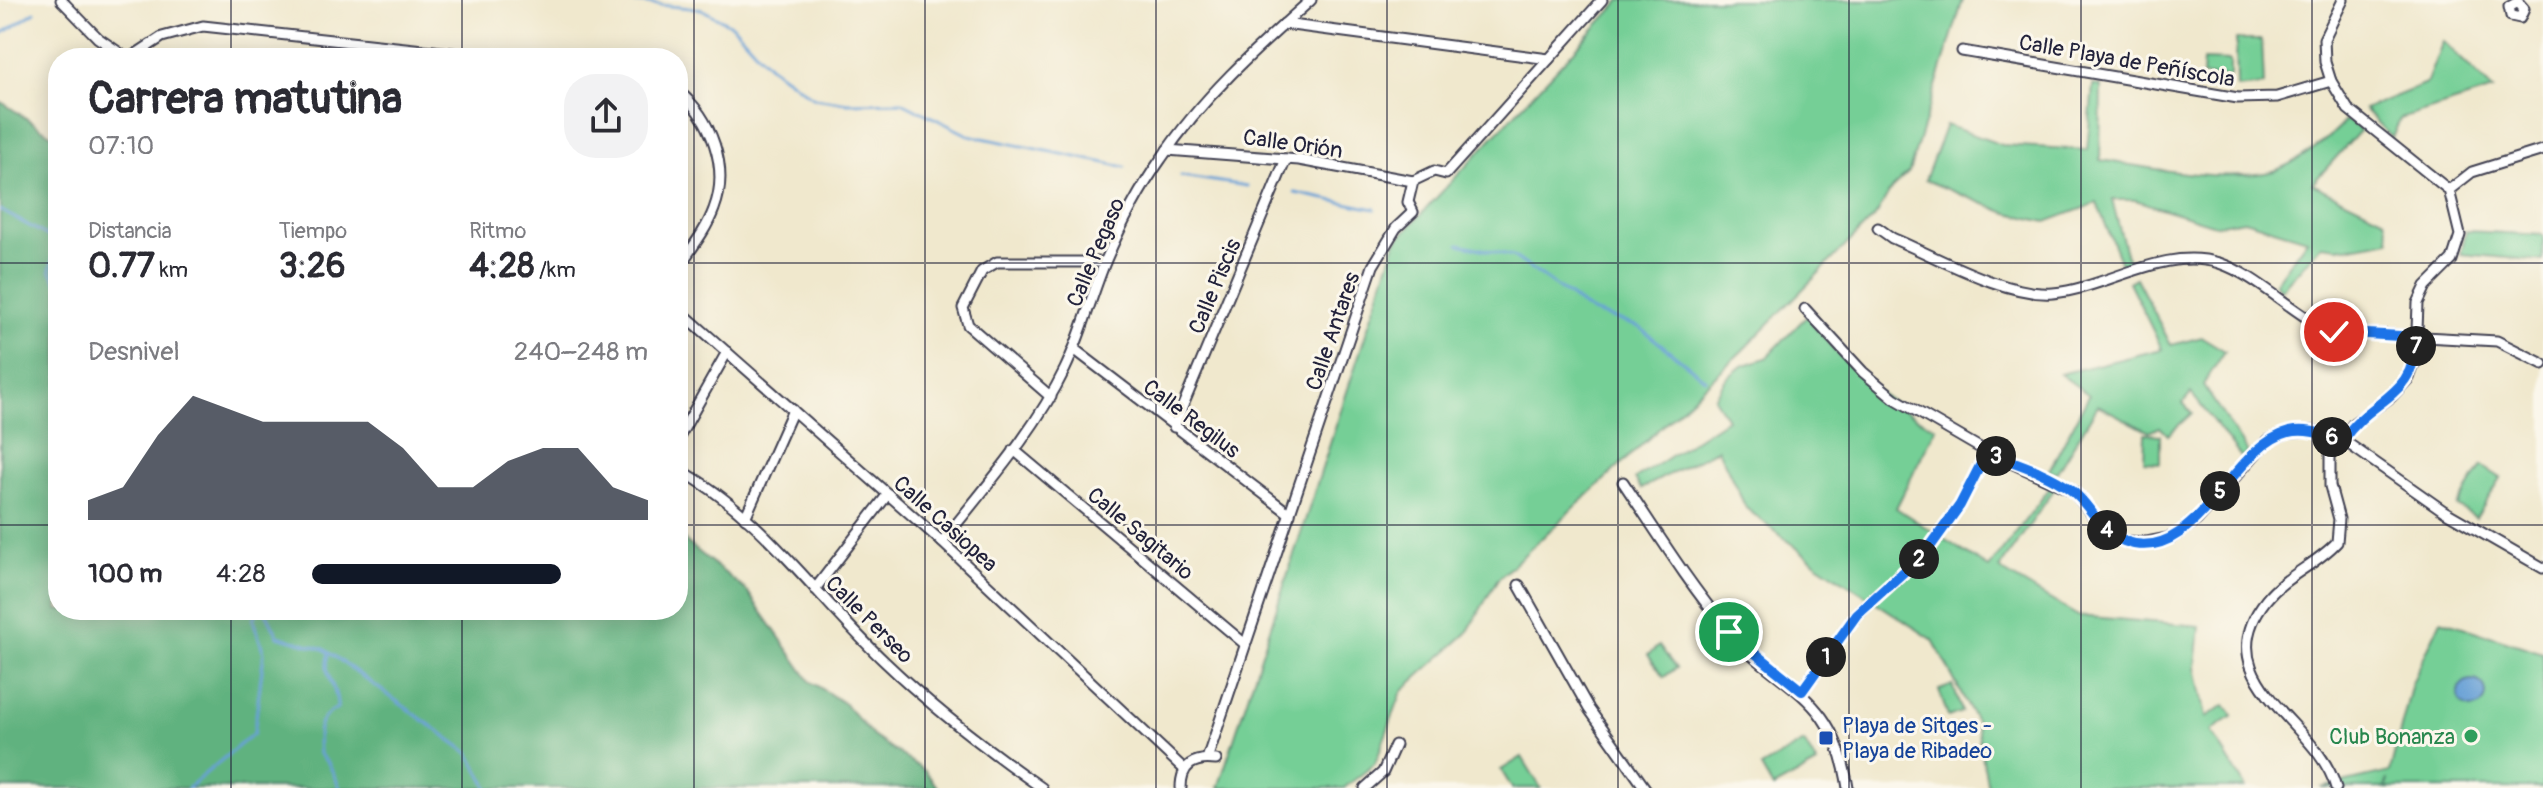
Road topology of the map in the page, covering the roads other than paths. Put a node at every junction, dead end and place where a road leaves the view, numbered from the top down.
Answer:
1 (61, 0) edge
2 (1311, 0) edge
3 (1602, 0) edge
4 (2343, 0) edge
5 (1284, 24) junction
6 (113, 48) edge
7 (144, 48) edge
8 (400, 48) edge
9 (1962, 51) dead end
10 (1549, 59) junction
11 (2331, 81) junction
12 (688, 103) edge
13 (1167, 150) junction
14 (2543, 150) edge
15 (1286, 159) junction
16 (1413, 181) junction
17 (2449, 190) junction
18 (1878, 228) dead end
19 (688, 252) edge
20 (1105, 262) junction
21 (1805, 309) dead end
22 (688, 318) edge
23 (2416, 337) junction
24 (1074, 349) junction
25 (727, 352) junction
26 (2543, 364) edge
27 (1051, 397) junction
28 (793, 410) junction
29 (688, 421) edge
30 (1174, 427) junction
31 (2343, 440) junction
32 (1014, 450) junction
33 (1987, 452) junction
34 (688, 476) edge
35 (1623, 482) dead end
36 (888, 494) junction
37 (1290, 514) junction
38 (745, 518) junction
39 (942, 542) junction
40 (2543, 568) edge
41 (1519, 585) dead end
42 (815, 589) junction
43 (1245, 644) junction
44 (1802, 691) junction
45 (1395, 745) dead end
46 (1184, 769) junction
47 (1042, 788) edge
48 (1181, 788) edge
49 (1365, 788) edge
50 (1645, 788) edge
51 (1848, 788) edge
52 (2336, 788) edge

1 - 6 street
2 - 5 street, Calle Pegaso
3 - 10 street
4 - 11 street
5 - 10 street
5 - 13 street, Calle Pegaso
7 - 8 street
9 - 11 street, Calle Playa de Peñíscola
10 - 16 street
11 - 17 street
12 - 19 street
13 - 15 street, Calle Orión
13 - 20 street, Calle Pegaso
14 - 17 street
15 - 16 street, Calle Orión
15 - 30 street, Calle Piscis
16 - 37 street, Calle Antares
17 - 23 street
18 - 23 street
20 - 24 street, Calle Pegaso
20 - 27 street
21 - 33 street
22 - 25 street, Calle Casiopea
23 - 26 street
23 - 31 street
24 - 27 street, Calle Pegaso
24 - 30 street, Calle Regilus
25 - 28 street, Calle Casiopea
25 - 29 street
27 - 32 street, Calle Pegaso
28 - 36 street, Calle Casiopea
28 - 38 street
30 - 37 street, Calle Regilus
31 - 33 street
31 - 40 street
31 - 52 street
32 - 39 street, Calle Pegaso
32 - 43 street, Calle Sagitario
33 - 44 street
34 - 38 street, Calle Perseo
35 - 44 street
36 - 39 street, Calle Casiopea
36 - 42 street
37 - 43 street, Calle Antares
38 - 42 street, Calle Perseo
39 - 46 street, Calle Casiopea
41 - 50 street
42 - 47 street, Calle Perseo
43 - 46 street, Calle Antares
44 - 51 street
45 - 49 street
46 - 48 street

